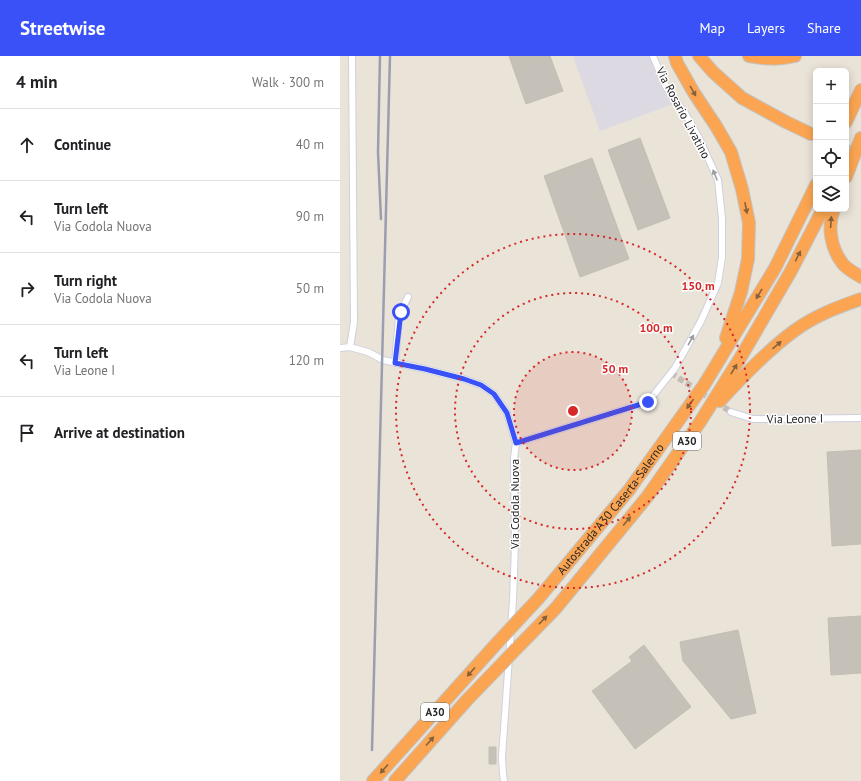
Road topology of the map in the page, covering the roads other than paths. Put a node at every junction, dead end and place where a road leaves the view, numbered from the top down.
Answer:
1 (352, 56) edge
2 (654, 56) edge
3 (675, 56) edge
4 (699, 56) edge
5 (749, 56) edge
6 (795, 56) edge
7 (861, 90) edge
8 (849, 116) edge
9 (811, 134) dead end
10 (861, 135) edge
11 (861, 138) edge
12 (849, 158) edge
13 (847, 176) edge
14 (813, 191) edge
15 (821, 212) edge
16 (833, 212) edge
17 (861, 277) edge
18 (408, 297) dead end
19 (861, 299) edge
20 (350, 347) junction
21 (340, 348) edge
22 (395, 363) junction
23 (704, 385) junction
24 (731, 412) tunnel mouth
25 (861, 418) edge
26 (700, 422) junction
27 (516, 443) junction
28 (373, 781) edge
29 (395, 781) edge
30 (504, 781) edge

1 - 20 street
27 -> 2 street, Via Rosario Livatino
3 -> 23 highway
4 - 9 highway
5 - 6 highway
7 - 8 highway
10 - 12 highway
11 - 13 highway
14 -> 23 highway, Autostrada A30 Caserta-Salerno / A30
26 -> 15 highway, Autostrada A30 Caserta-Salerno / A30
17 -> 16 highway
18 - 22 street
26 -> 19 highway
20 - 21 street, Via Codola Nuova
20 - 22 street, Via Codola Nuova
22 - 27 street, Via Codola Nuova
23 -> 28 highway, Autostrada A30 Caserta-Salerno / A30, bridge
24 - 25 street, Via Leone I
29 -> 26 highway, Autostrada A30 Caserta-Salerno / A30, bridge
27 - 30 street, Via Codola Nuova

